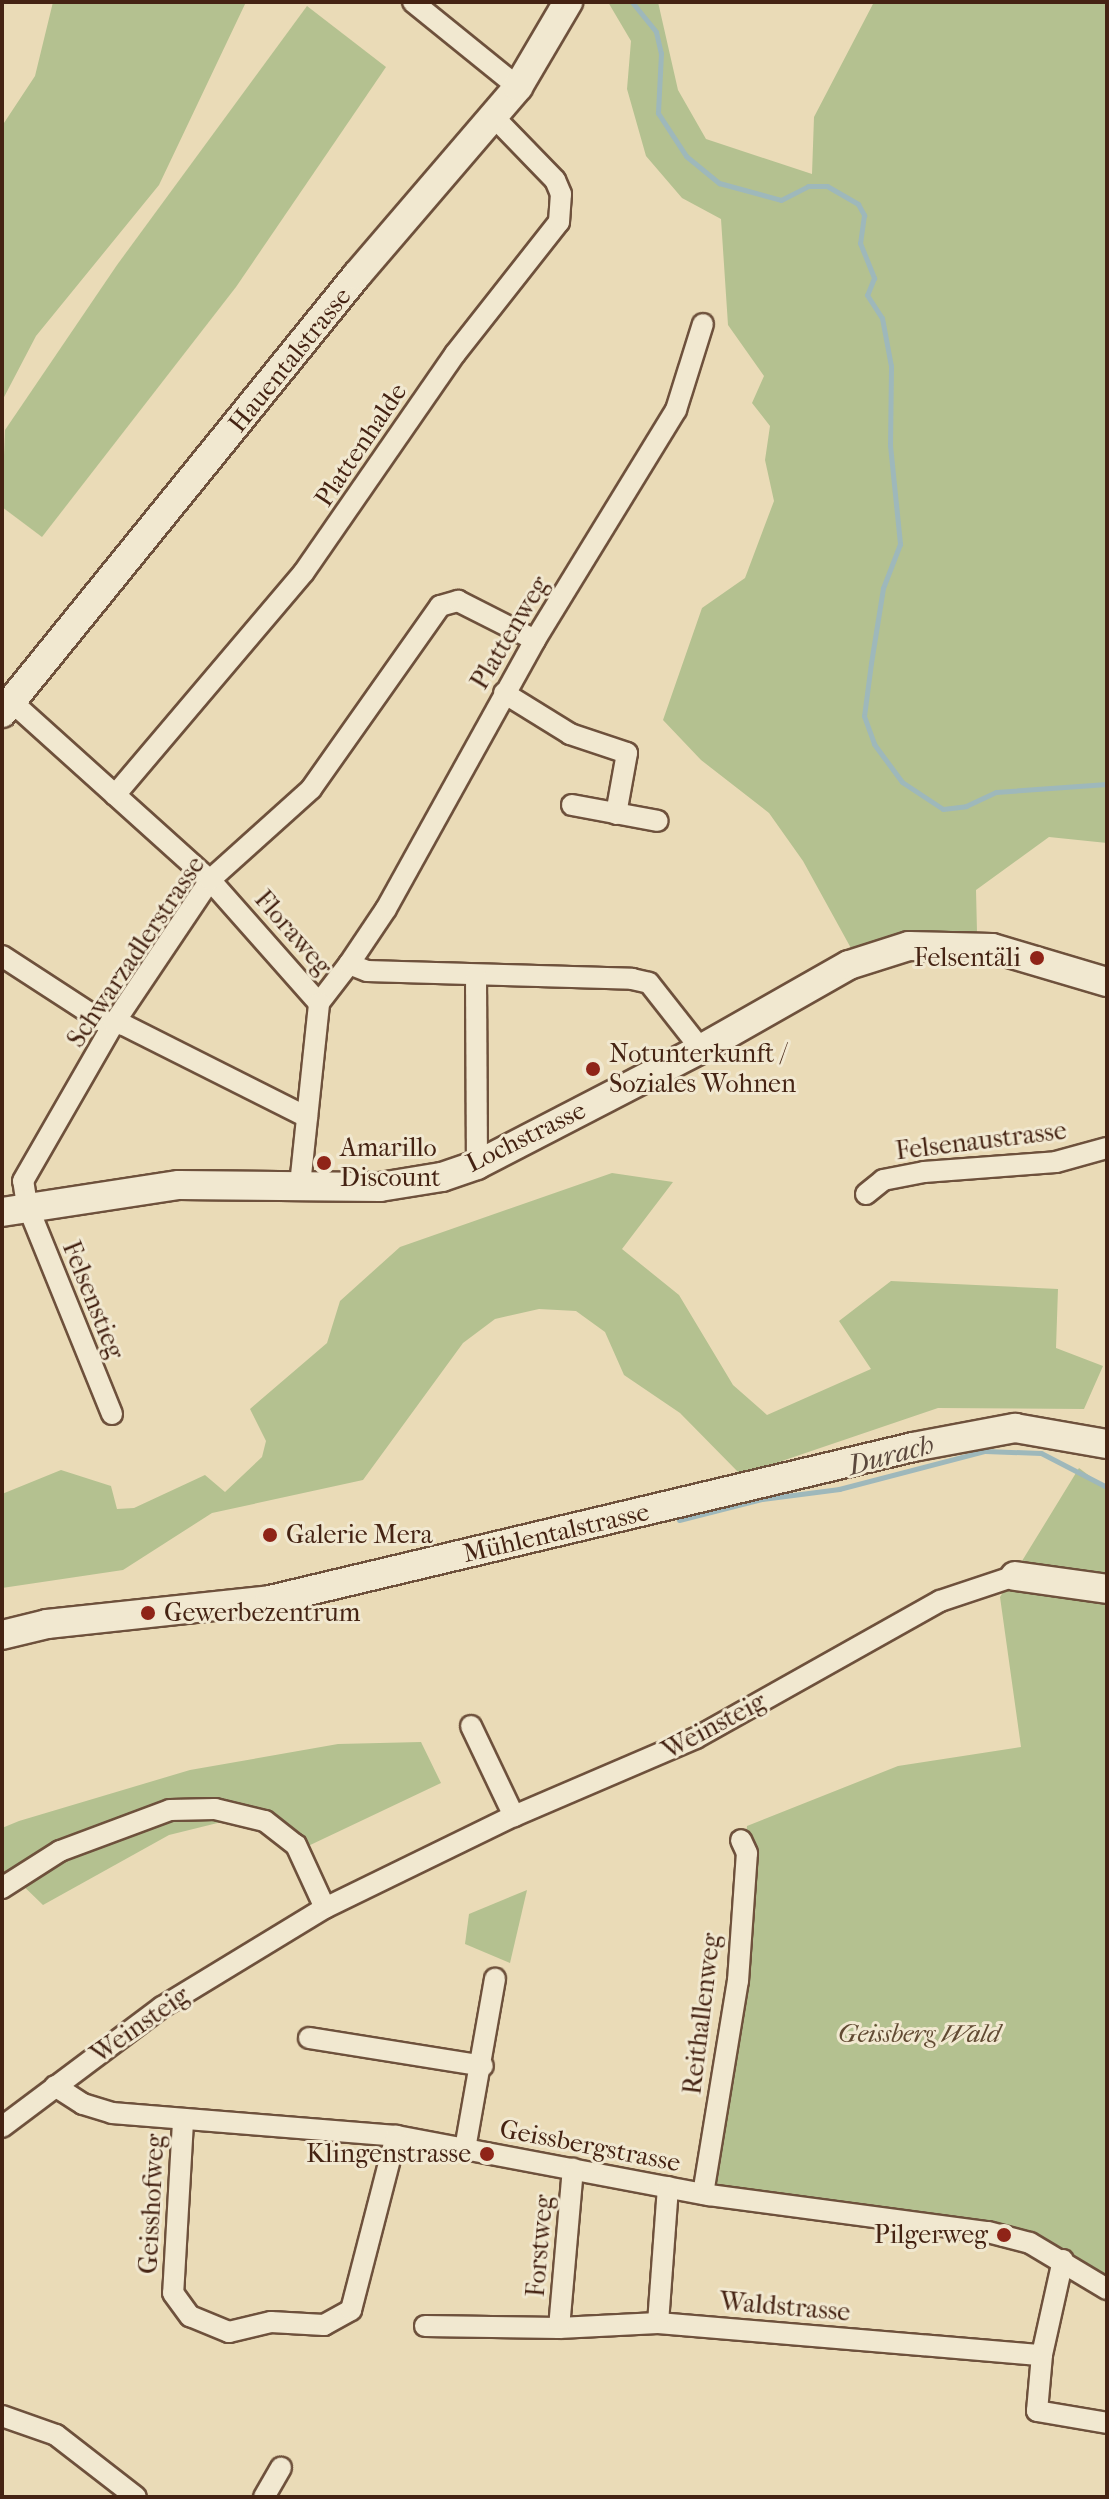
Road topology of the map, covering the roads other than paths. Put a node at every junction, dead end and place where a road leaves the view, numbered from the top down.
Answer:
1 (413, 2) edge
2 (568, 2) edge
3 (518, 87) junction
4 (493, 116) junction
5 (703, 324) dead end
6 (535, 640) junction
7 (504, 693) junction
8 (7, 708) edge
9 (115, 795) junction
10 (572, 805) dead end
11 (616, 814) junction
12 (658, 821) dead end
13 (210, 880) junction
14 (2, 956) edge
15 (349, 964) junction
16 (476, 976) junction
17 (1107, 982) edge
18 (319, 1003) junction
19 (114, 1023) junction
20 (701, 1049) junction
21 (307, 1117) junction
22 (1107, 1148) edge
23 (477, 1165) junction
24 (300, 1185) junction
25 (866, 1194) dead end
26 (14, 1208) edge
27 (112, 1414) dead end
28 (1107, 1444) edge
29 (1015, 1576) joint
30 (1107, 1589) edge
31 (2, 1635) edge
32 (471, 1726) dead end
33 (514, 1816) junction
34 (741, 1840) dead end
35 (2, 1888) edge
36 (325, 1908) junction
37 (495, 1979) dead end
38 (309, 2038) dead end
39 (483, 2066) junction
40 (55, 2086) junction
41 (183, 2122) junction
42 (2, 2127) edge
43 (396, 2136) junction
44 (465, 2149) junction
45 (573, 2169) junction
46 (668, 2187) junction
47 (703, 2194) junction
48 (1063, 2260) junction
49 (1107, 2289) edge
50 (658, 2323) junction
51 (425, 2326) dead end
52 (559, 2328) junction
53 (1042, 2355) junction
54 (2, 2416) edge
55 (1107, 2423) edge
56 (281, 2468) dead end
57 (136, 2497) edge
58 (264, 2497) edge

1 - 3 street
2 - 3 street, Hauentalstrasse
3 - 4 street, Hauentalstrasse
4 - 8 street, Hauentalstrasse
4 - 9 street, Plattenhalde
5 - 6 street, Plattenweg
6 - 7 street, Plattenweg
6 - 13 street, Schwarzadlerstrasse
7 - 11 street
7 - 15 street, Plattenweg
8 - 9 street, Floraweg
9 - 13 street, Floraweg
10 - 11 street
11 - 12 street
13 - 18 street, Floraweg
13 - 19 street, Schwarzadlerstrasse
14 - 19 street
15 - 16 street, Floraweg
15 - 18 street, Floraweg
16 - 20 street, Floraweg
16 - 23 street
17 - 20 street, Lochstrasse
18 - 21 street
19 - 21 street
19 - 26 street, Schwarzadlerstrasse
20 - 23 street, Lochstrasse
21 - 24 street
22 - 25 street, Felsenaustrasse
23 - 24 street, Lochstrasse
24 - 26 street, Lochstrasse
26 - 27 street, Felsenstieg
28 - 31 street, Mühlentalstrasse
29 - 30 street, Weinsteig
29 - 33 street, Weinsteig
32 - 33 street
33 - 36 street, Weinsteig
34 - 47 street, Reithallenweg
35 - 36 street
36 - 40 street, Weinsteig
37 - 39 street
38 - 39 street
39 - 44 street
40 - 41 street, Geissbergstrasse
40 - 42 street, Weinsteig
41 - 43 street, Geissbergstrasse
41 - 43 street, Geisshofweg
43 - 44 street, Geissbergstrasse
44 - 45 street, Geissbergstrasse
45 - 46 street, Geissbergstrasse
45 - 52 street, Forstweg
46 - 47 street, Geissbergstrasse
46 - 50 street
47 - 48 street, Geissbergstrasse
48 - 49 street, Geissbergstrasse
48 - 53 street
50 - 52 street, Forstweg
50 - 53 street, Waldstrasse
51 - 52 street, Forstweg
53 - 55 street
54 - 57 street
56 - 58 street

